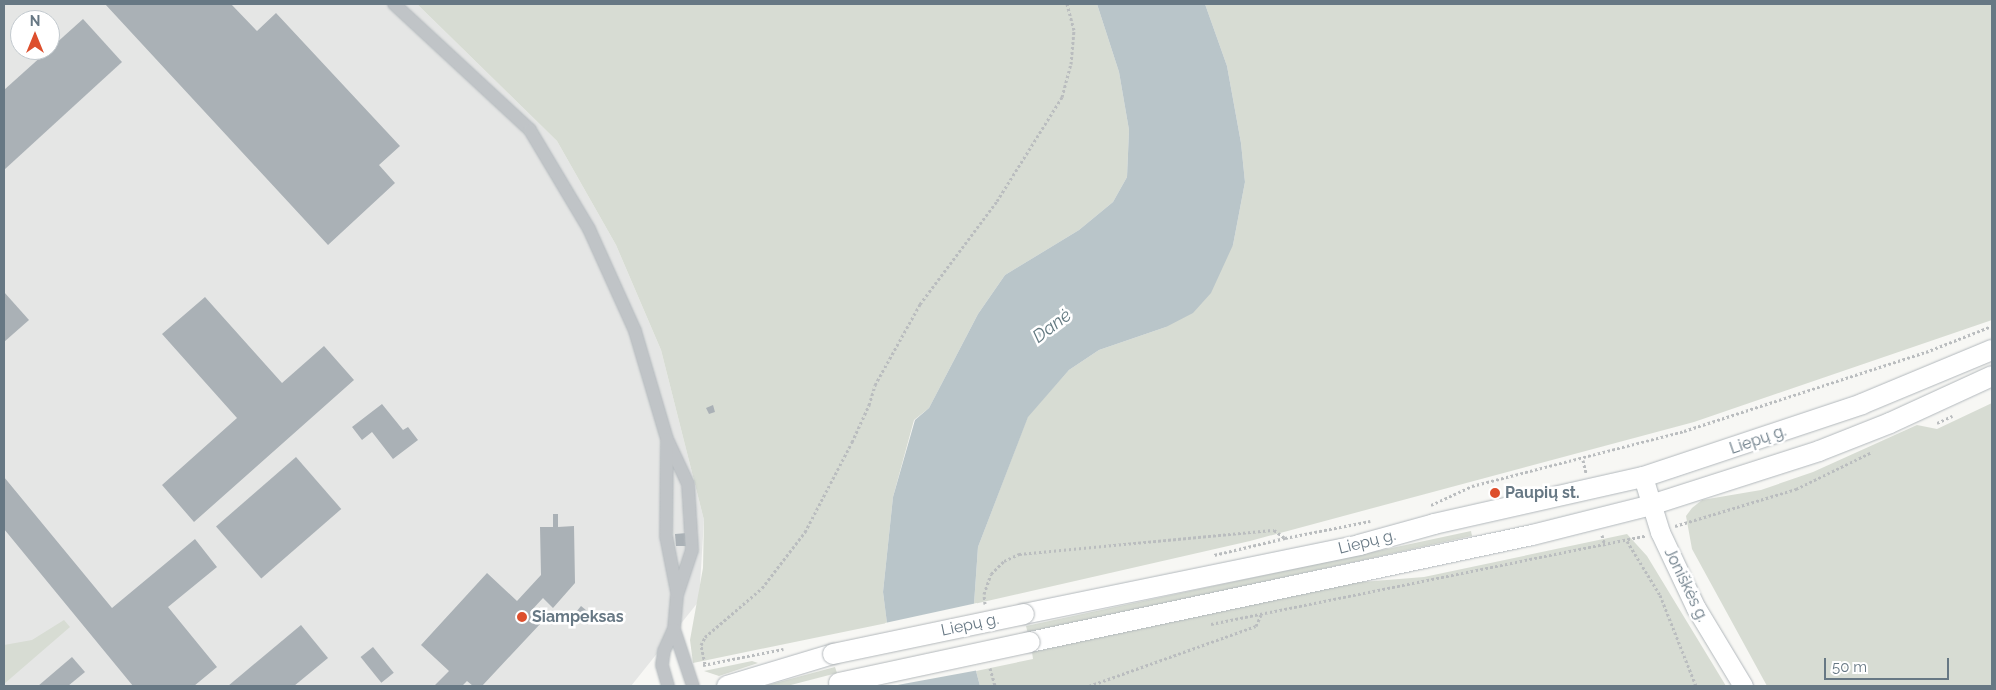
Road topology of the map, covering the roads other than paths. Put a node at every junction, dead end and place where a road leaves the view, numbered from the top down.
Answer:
1 (394, 4) edge
2 (1992, 350) edge
3 (1992, 376) edge
4 (667, 438) junction
5 (1643, 477) junction
6 (1651, 505) junction
7 (677, 595) junction
8 (674, 629) junction
9 (832, 684) edge
10 (668, 686) edge
11 (693, 686) edge
12 (727, 686) edge
13 (1743, 686) edge

1 - 4 street
2 - 5 main road, Liepų g.
3 - 6 main road, Liepų g.
4 - 7 street
4 - 7 street
5 - 6 main road, Joniškės g.
5 - 12 main road, Liepų g., bridge
6 - 9 main road, Liepų g., bridge
6 - 13 main road, Joniškės g.
7 - 8 street
8 - 10 street
8 - 11 street

